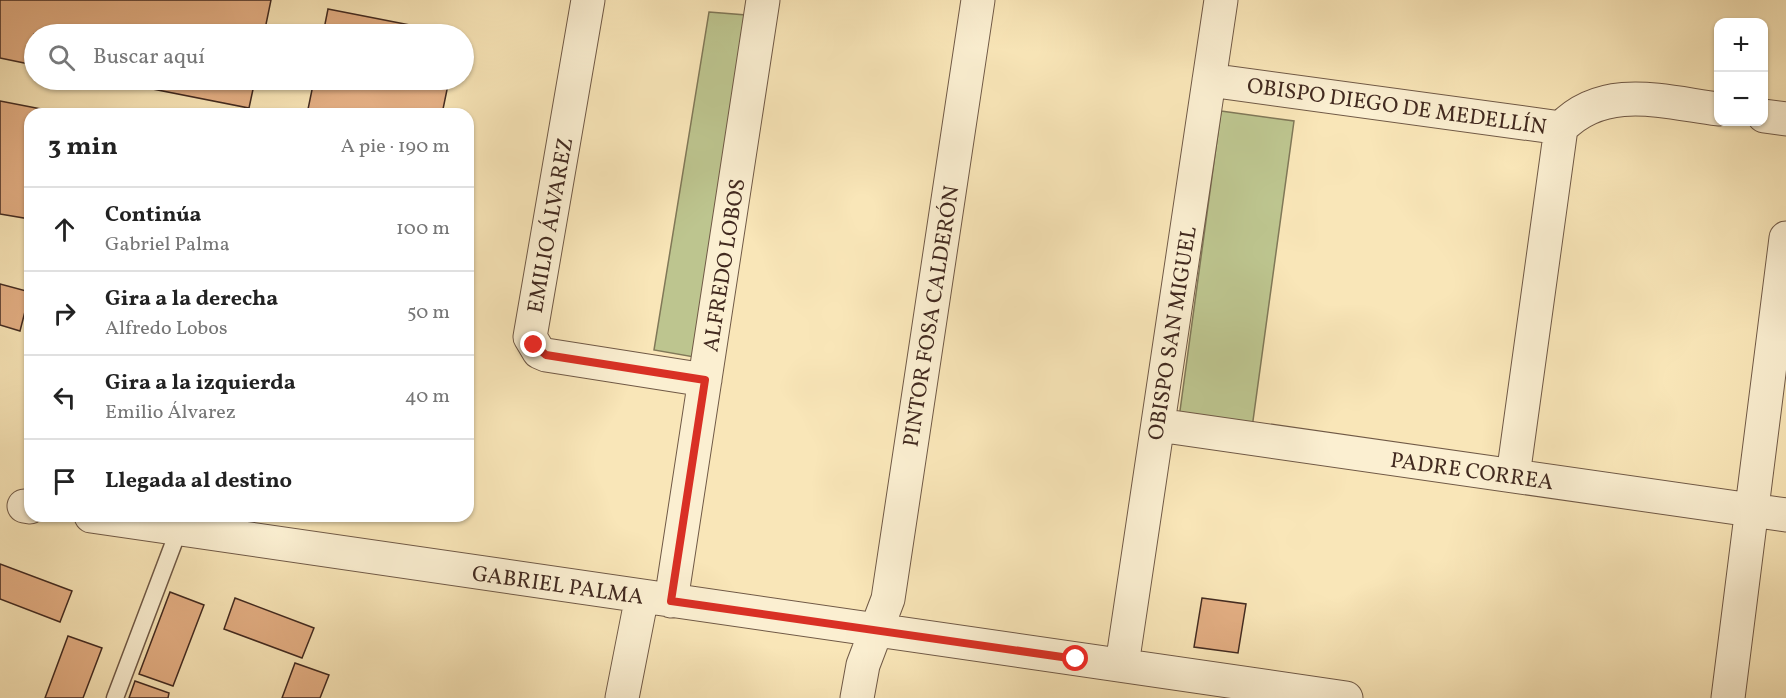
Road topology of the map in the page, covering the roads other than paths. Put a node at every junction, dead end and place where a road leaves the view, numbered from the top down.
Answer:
1 (588, 0) edge
2 (763, 0) edge
3 (978, 0) edge
4 (1221, 0) edge
5 (1209, 80) junction
6 (1714, 108) edge
7 (1768, 117) edge
8 (1786, 119) edge
9 (1561, 128) junction
10 (1786, 238) edge
11 (705, 380) junction
12 (1158, 425) junction
13 (1513, 476) junction
14 (1752, 510) junction
15 (1786, 515) edge
16 (132, 522) edge
17 (179, 529) junction
18 (657, 598) junction
19 (876, 630) junction
20 (1122, 666) junction
21 (115, 698) edge
22 (622, 698) edge
23 (857, 698) edge
24 (1346, 698) edge
25 (1728, 698) edge

1 - 11 street, EMILIO ÁLVAREZ
2 - 11 street, ALFREDO LOBOS
3 - 19 street, PINTOR FOSA CALDERÓN
4 - 5 street, OBISPO SAN MIGUEL
5 - 9 street, OBISPO DIEGO DE MEDELLÍN
5 - 12 street, OBISPO SAN MIGUEL
6 - 9 street, OBISPO DIEGO DE MEDELLÍN
7 - 8 street
9 - 13 street
10 - 14 street
11 - 18 street, ALFREDO LOBOS
12 - 13 street, PADRE CORREA
12 - 20 street, OBISPO SAN MIGUEL
13 - 14 street, PADRE CORREA
14 - 15 street, PADRE CORREA
14 - 25 street
16 - 17 street, GABRIEL PALMA
17 - 18 street, GABRIEL PALMA
17 - 21 lane
18 - 19 street, GABRIEL PALMA
18 - 22 street, ALFREDO LOBOS
19 - 20 street, GABRIEL PALMA
19 - 23 street, PINTOR FOSA CALDERÓN
20 - 24 street, GABRIEL PALMA

